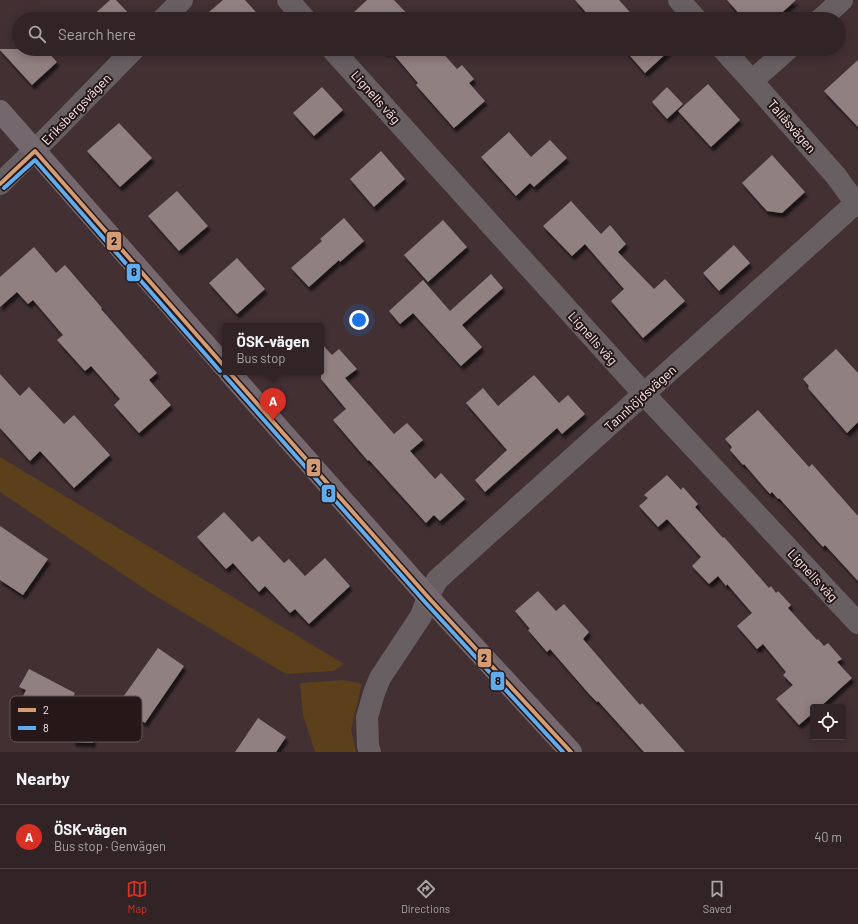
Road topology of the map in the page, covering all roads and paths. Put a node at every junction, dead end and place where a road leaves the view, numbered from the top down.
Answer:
1 (182, 0) edge
2 (288, 0) edge
3 (679, 0) edge
4 (842, 0) edge
5 (170, 12) edge
6 (299, 12) edge
7 (690, 12) edge
8 (829, 12) edge
9 (127, 56) edge
10 (338, 56) edge
11 (729, 56) edge
12 (780, 56) edge
13 (752, 81) junction
14 (0, 111) edge
15 (35, 151) junction
16 (0, 184) edge
17 (857, 204) edge
18 (222, 364) edge
19 (232, 375) edge
20 (644, 394) junction
21 (428, 597) junction
22 (858, 623) edge
23 (370, 752) edge
24 (571, 752) edge

1 - 5 street
2 - 6 street
3 - 7 street
4 - 8 street
9 - 15 street, Eriksbergsvägen
10 - 20 street, Lignells väg
11 - 13 street, Tallåsvägen
12 - 13 street
13 - 17 street, Tallåsvägen
14 - 15 street
15 - 16 street, Eriksbergsvägen
15 - 18 street
17 - 20 street, Tannhöjdsvägen
19 - 21 street
20 - 21 street, Tannhöjdsvägen
20 - 22 street, Lignells väg
21 - 23 street, Tannhöjdsvägen
21 - 24 street

